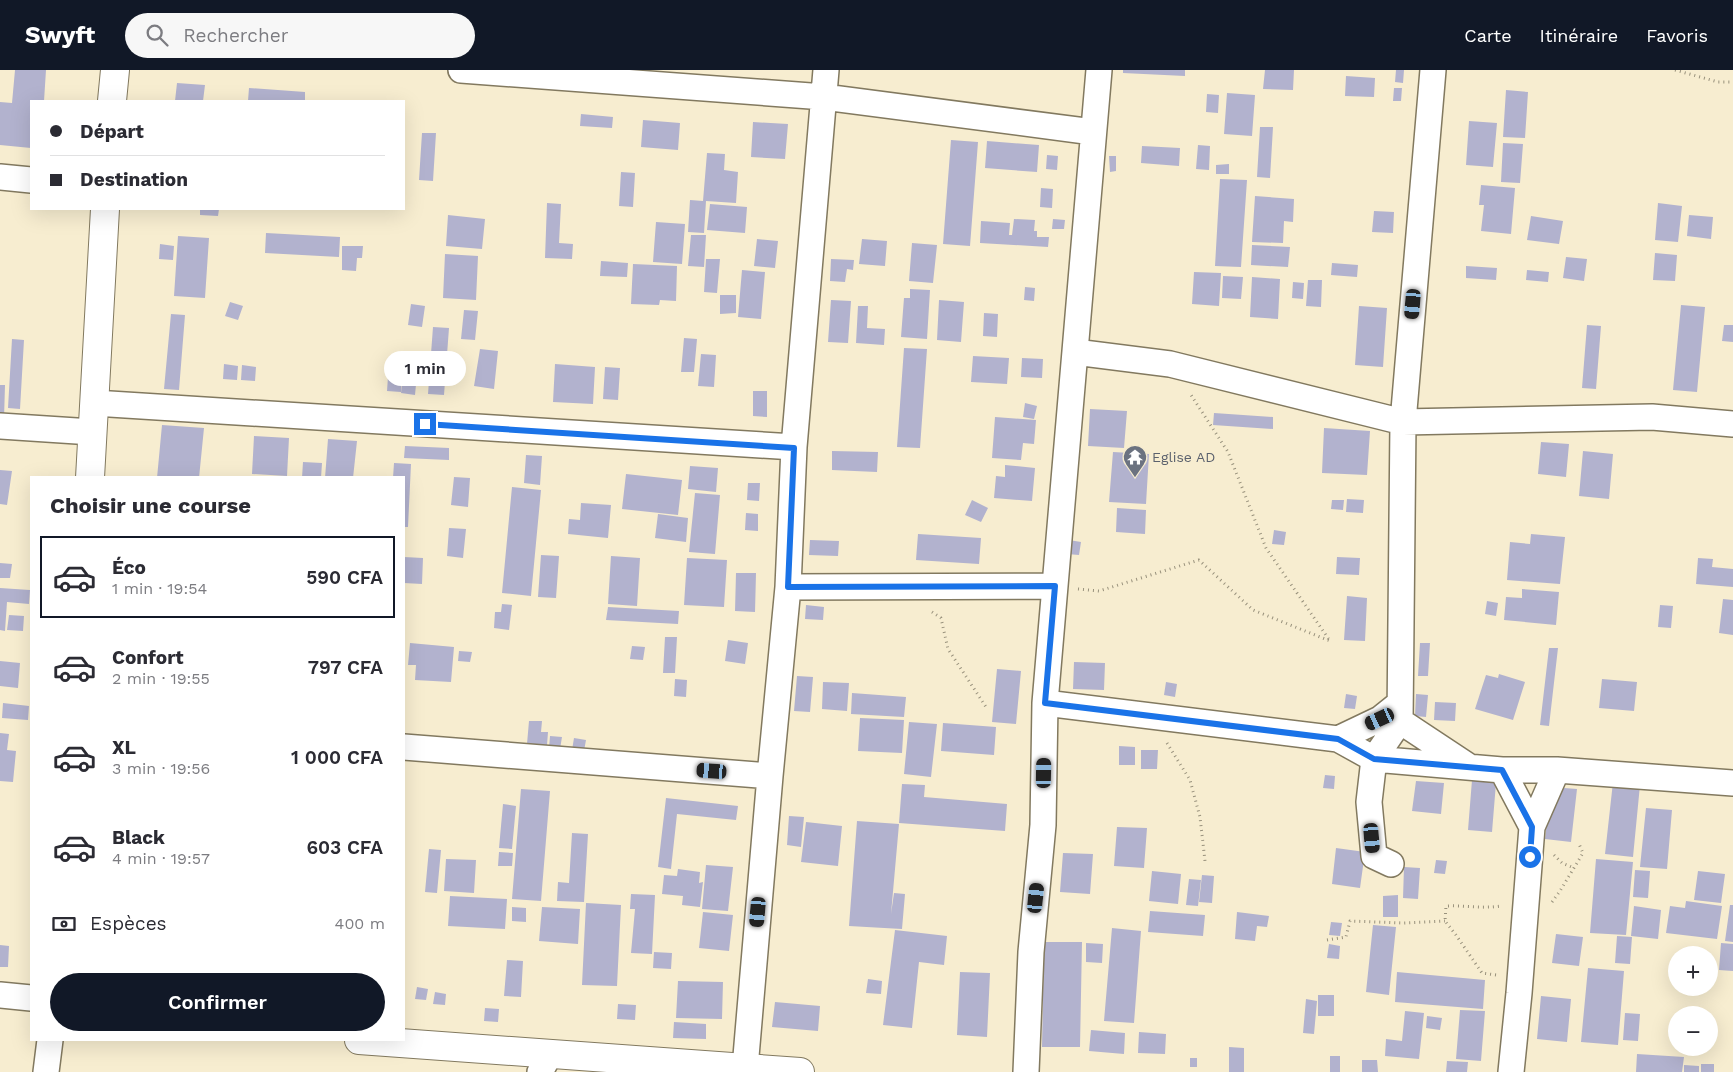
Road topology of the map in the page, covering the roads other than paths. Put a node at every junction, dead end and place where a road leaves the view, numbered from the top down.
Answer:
1 (115, 70) edge
2 (461, 70) edge
3 (826, 70) edge
4 (1098, 70) edge
5 (1434, 70) edge
6 (824, 97) junction
7 (112, 100) edge
8 (1093, 132) junction
9 (0, 177) edge
10 (30, 180) edge
11 (105, 210) edge
12 (1075, 352) junction
13 (94, 402) junction
14 (1403, 422) junction
15 (1733, 424) edge
16 (0, 426) edge
17 (92, 432) junction
18 (794, 448) junction
19 (90, 476) edge
20 (1055, 586) junction
21 (788, 587) junction
22 (1045, 703) junction
23 (1400, 712) junction
24 (1338, 739) junction
25 (405, 747) edge
26 (1374, 759) junction
27 (1470, 768) junction
28 (1502, 770) junction
29 (1557, 770) junction
30 (770, 776) junction
31 (1733, 783) edge
32 (1532, 827) junction
33 (1391, 864) dead end
34 (0, 995) edge
35 (30, 998) edge
36 (50, 1041) edge
37 (367, 1041) edge
38 (545, 1063) edge
39 (745, 1068) junction
40 (46, 1072) edge
41 (800, 1072) edge
42 (1026, 1072) edge
43 (1511, 1072) edge

1 - 7 main road
2 - 6 street
3 - 6 street
4 - 8 street
5 - 14 street
6 - 8 street
6 - 18 street
8 - 12 street
9 - 10 street
11 - 13 main road
12 - 14 street
12 - 20 street
13 - 17 main road
13 - 18 street
14 - 15 street
14 - 23 street
16 - 17 street
17 - 19 main road
18 - 21 street
20 - 21 street
20 - 22 street
21 - 30 street
22 - 24 street
22 - 42 street
23 - 24 street
23 - 26 street
23 - 27 street
24 - 26 street
25 - 30 street
26 - 27 street
26 - 33 street
27 - 28 street
28 - 29 street
28 - 32 street
29 - 31 street
29 - 32 street
30 - 39 street
32 - 43 street
34 - 35 street
36 - 40 street
37 - 38 main road
38 - 39 main road
39 - 41 main road

